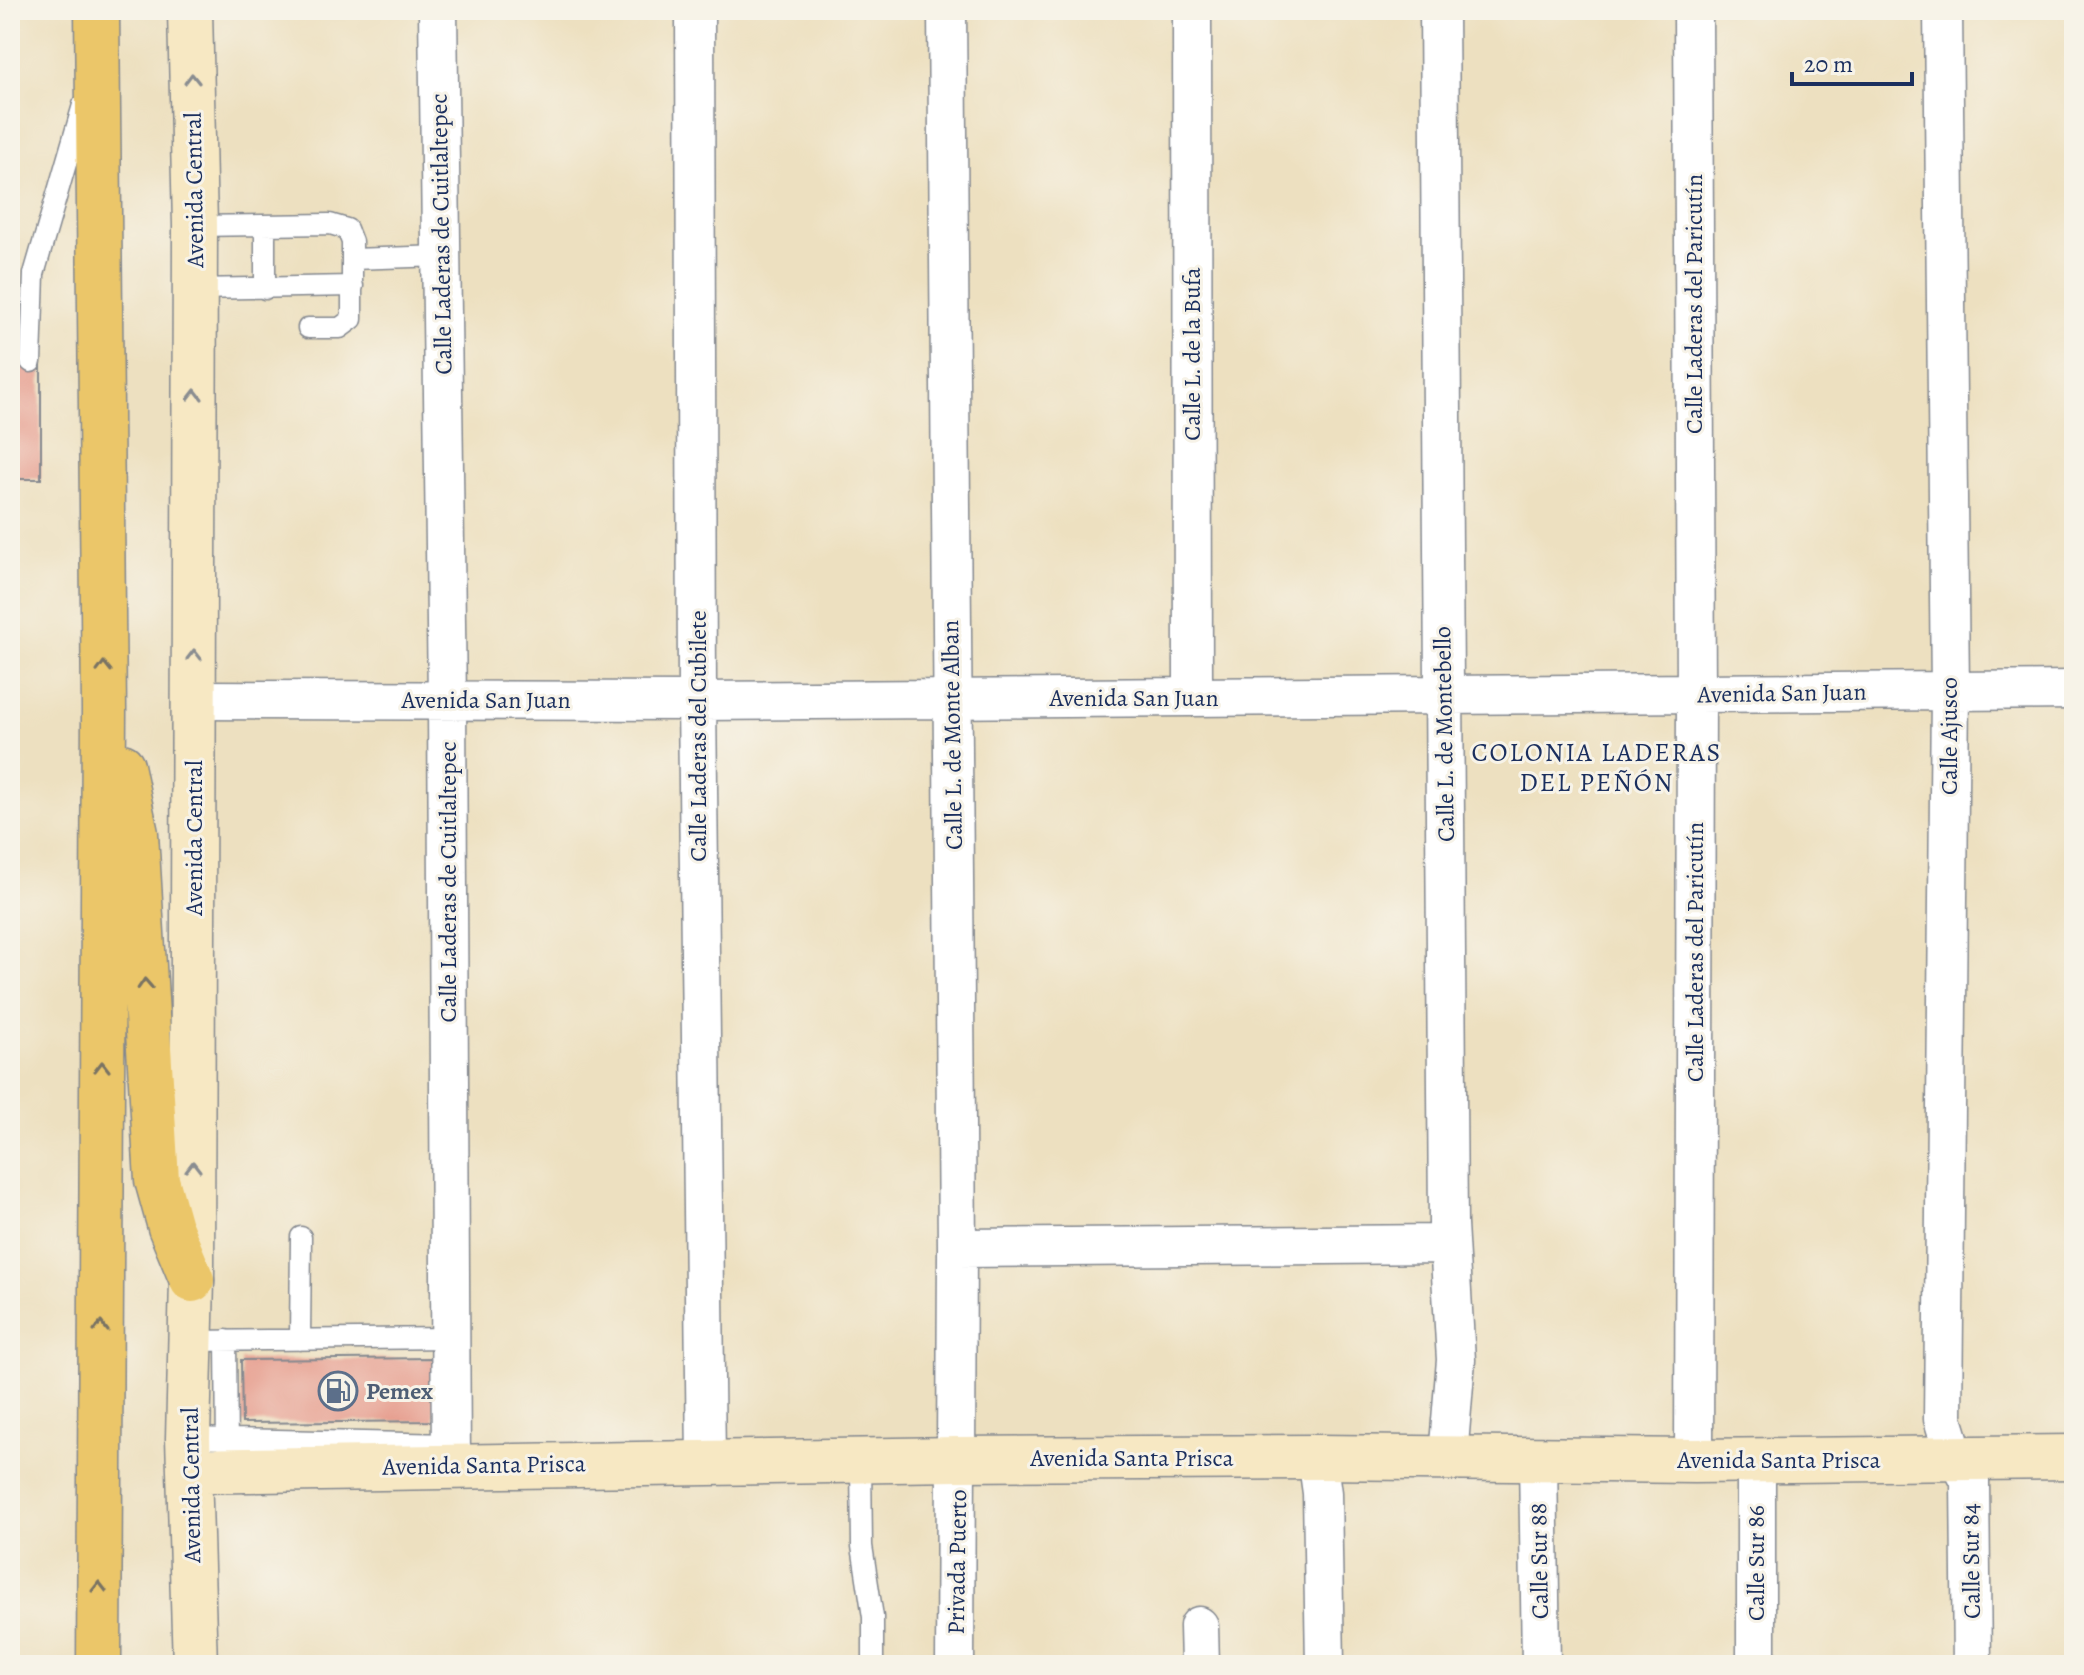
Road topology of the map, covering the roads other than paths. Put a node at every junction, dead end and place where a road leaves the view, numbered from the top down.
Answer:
1 (97, 10) edge
2 (190, 10) edge
3 (438, 10) edge
4 (695, 10) edge
5 (947, 10) edge
6 (1192, 10) edge
7 (1439, 10) edge
8 (1693, 10) edge
9 (1943, 10) edge
10 (97, 55) junction
11 (265, 225) junction
12 (195, 226) junction
13 (442, 256) junction
14 (352, 259) junction
15 (353, 286) junction
16 (195, 289) junction
17 (265, 289) junction
18 (308, 328) dead end
19 (31, 362) dead end
20 (2074, 690) edge
21 (1950, 691) junction
22 (1696, 694) junction
23 (1443, 696) junction
24 (1193, 697) junction
25 (951, 699) junction
26 (194, 700) junction
27 (447, 700) junction
28 (697, 701) junction
29 (104, 710) junction
30 (301, 1237) dead end
31 (1449, 1244) junction
32 (957, 1248) junction
33 (192, 1280) junction
34 (450, 1338) junction
35 (208, 1340) junction
36 (300, 1340) junction
37 (208, 1455) junction
38 (450, 1455) junction
39 (1317, 1457) junction
40 (1448, 1457) junction
41 (2074, 1457) edge
42 (1538, 1458) junction
43 (957, 1459) junction
44 (1959, 1459) junction
45 (861, 1461) junction
46 (1694, 1461) junction
47 (1756, 1461) junction
48 (706, 1462) junction
49 (1199, 1626) dead end
50 (99, 1665) edge
51 (195, 1665) edge
52 (873, 1665) edge
53 (955, 1665) edge
54 (1200, 1665) edge
55 (1325, 1665) edge
56 (1541, 1665) edge
57 (1756, 1665) edge
58 (1972, 1665) edge

1 - 10 highway
12 -> 2 street, Avenida Central
3 - 13 street, Calle Laderas de Cuitlaltepec
4 - 28 street, Calle Laderas del Cubilete
5 - 25 street, Calle L. de Monte Alban
6 - 24 street, Calle L. de la Bufa
7 - 23 street, Calle L. de Montebello
8 - 22 street, Calle Laderas del Paricutín
9 - 21 street, Calle Ajusco
10 - 19 lane
29 -> 10 highway
11 - 12 lane
11 - 14 lane
11 - 17 lane
12 - 16 street, Avenida Central
13 - 14 lane
13 - 27 street, Calle Laderas de Cuitlaltepec
14 - 15 lane
15 - 17 lane
15 - 18 lane
16 - 17 lane
26 -> 16 street, Avenida Central
20 - 21 street, Avenida San Juan
21 - 22 street, Avenida San Juan
21 - 44 street, Calle Ajusco
22 - 23 street, Avenida San Juan
22 - 46 street, Calle Laderas del Paricutín
23 - 24 street, Avenida San Juan
23 - 31 street, Calle L. de Montebello
24 - 25 street, Avenida San Juan
25 - 28 street, Avenida San Juan
25 - 32 street, Calle L. de Monte Alban
26 - 27 street, Avenida San Juan
33 -> 26 street, Avenida Central
27 - 28 street, Avenida San Juan
27 - 34 street, Calle Laderas de Cuitlaltepec
28 - 48 street, Calle Laderas del Cubilete
33 -> 29 highway
50 -> 29 highway
30 - 36 lane
31 - 32 street
31 - 40 street, Calle L. de Montebello
32 - 43 street, Calle L. de Monte Alban
33 - 35 street, Avenida Central
34 - 36 lane
34 - 38 street, Calle Laderas de Cuitlaltepec
35 - 36 lane
35 - 37 street, Avenida Central
37 - 38 street, Avenida Santa Prisca
37 - 51 street, Avenida Central
38 - 48 street, Avenida Santa Prisca
39 - 40 street, Avenida Santa Prisca
39 - 43 street, Avenida Santa Prisca
39 - 55 street
40 - 42 street, Avenida Santa Prisca
41 - 44 street, Avenida Santa Prisca
42 - 46 street, Avenida Santa Prisca
42 - 56 street, Calle Sur 88
43 - 45 street, Avenida Santa Prisca
43 - 53 street, Privada Puerto
44 - 47 street, Avenida Santa Prisca
44 - 58 street, Calle Sur 84
45 - 48 street, Avenida Santa Prisca
45 - 52 lane
46 - 47 street, Avenida Santa Prisca
47 - 57 street, Calle Sur 86
49 - 54 street

